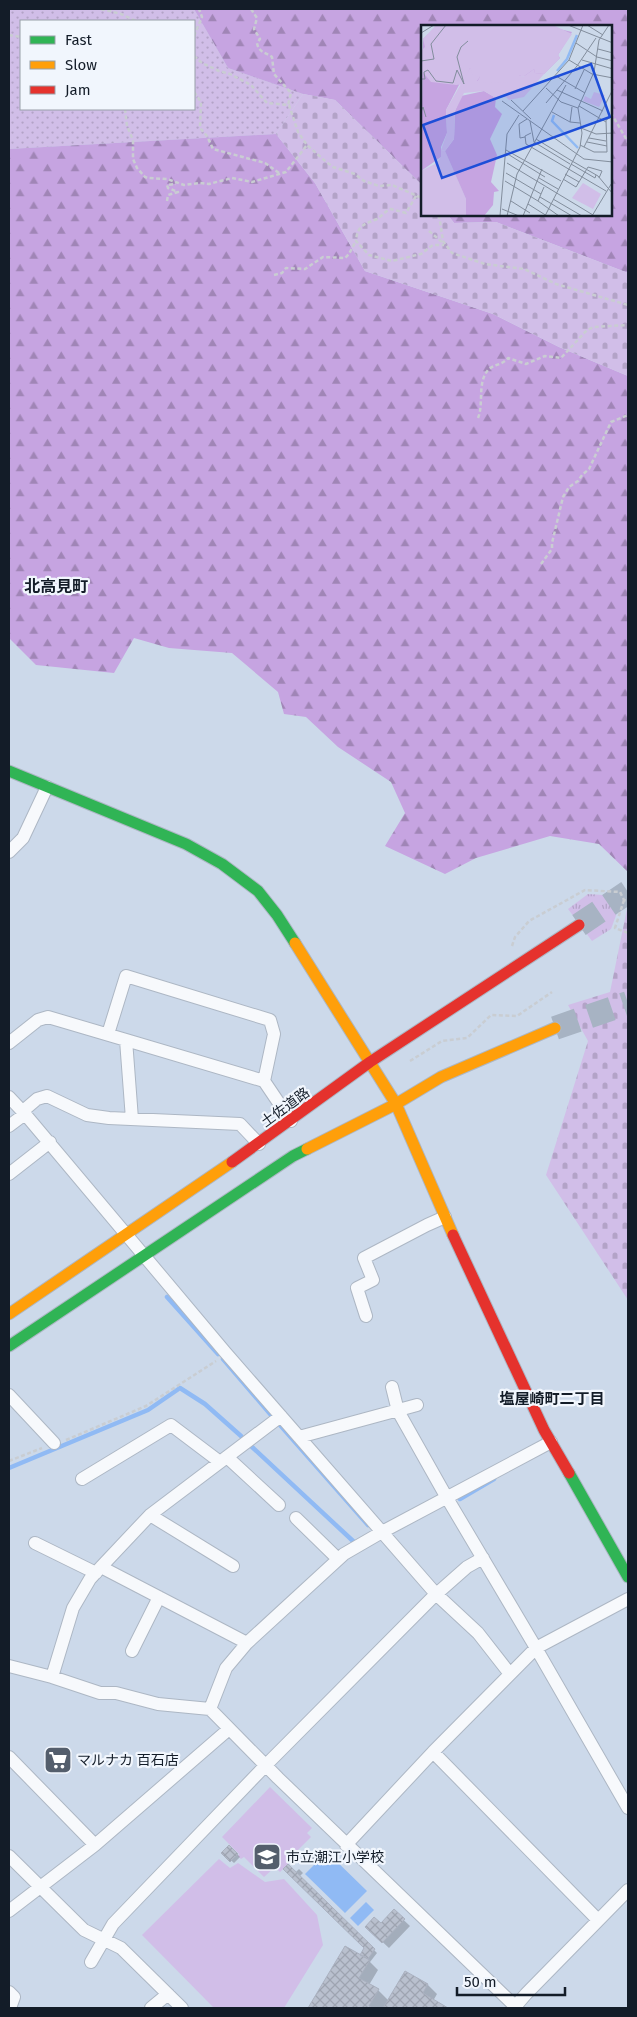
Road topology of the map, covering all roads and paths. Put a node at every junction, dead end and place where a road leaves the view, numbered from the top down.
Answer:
1 (101, 9) edge
2 (199, 9) edge
3 (251, 9) edge
4 (134, 20) edge
5 (195, 34) edge
6 (195, 57) edge
7 (195, 93) edge
8 (288, 105) junction
9 (125, 110) edge
10 (612, 115) edge
11 (628, 142) edge
12 (307, 144) junction
13 (279, 173) junction
14 (178, 184) junction
15 (416, 196) junction
16 (421, 198) edge
17 (167, 201) dead end
18 (439, 216) edge
19 (429, 231) dead end
20 (356, 241) junction
21 (444, 244) junction
22 (274, 275) dead end
23 (628, 305) edge
24 (628, 325) edge
25 (628, 415) edge
26 (478, 418) dead end
27 (541, 564) dead end
28 (9, 772) edge
29 (47, 787) junction
30 (9, 852) edge
31 (626, 901) edge
32 (579, 925) tunnel mouth
33 (628, 934) edge
34 (510, 953) dead end
35 (552, 992) dead end
36 (555, 1028) tunnel mouth
37 (108, 1034) junction
38 (126, 1040) junction
39 (9, 1044) edge
40 (410, 1061) dead end
41 (370, 1062) junction
42 (264, 1081) junction
43 (9, 1097) edge
44 (396, 1104) junction
45 (24, 1112) junction
46 (132, 1119) junction
47 (291, 1121) junction
48 (9, 1126) edge
49 (50, 1142) junction
50 (259, 1144) junction
51 (9, 1174) edge
52 (445, 1217) junction
53 (127, 1234) junction
54 (144, 1255) junction
55 (9, 1314) edge
56 (366, 1316) dead end
57 (9, 1346) edge
58 (225, 1352) junction
59 (392, 1387) dead end
60 (9, 1396) edge
61 (417, 1405) dead end
62 (398, 1411) junction
63 (281, 1416) junction
64 (299, 1437) junction
65 (551, 1442) junction
66 (54, 1444) junction
67 (224, 1460) junction
68 (9, 1461) edge
69 (82, 1479) dead end
70 (447, 1498) junction
71 (280, 1505) dead end
72 (150, 1515) junction
73 (296, 1518) dead end
74 (382, 1532) junction
75 (35, 1543) dead end
76 (484, 1558) junction
77 (338, 1559) junction
78 (233, 1566) dead end
79 (98, 1570) junction
80 (627, 1571) edge
81 (436, 1594) junction
82 (159, 1597) junction
83 (628, 1599) edge
84 (247, 1643) junction
85 (536, 1648) junction
86 (132, 1651) dead end
87 (9, 1666) edge
88 (510, 1674) junction
89 (52, 1677) junction
90 (210, 1709) junction
91 (229, 1729) junction
92 (433, 1752) junction
93 (9, 1757) edge
94 (265, 1766) junction
95 (628, 1808) edge
96 (96, 1845) junction
97 (346, 1845) junction
98 (9, 1856) edge
99 (41, 1887) junction
100 (628, 1890) edge
101 (9, 1911) edge
102 (598, 1920) junction
103 (103, 1939) junction
104 (91, 1962) dead end
105 (9, 1992) edge
106 (168, 1994) junction
107 (10, 2008) edge
108 (151, 2008) edge
109 (182, 2008) edge
110 (516, 2008) edge

1 - 4 path
2 - 5 path
3 - 8 path
6 - 8 path
7 - 13 path
8 - 12 path
9 - 14 path
10 - 11 path
12 - 13 path
12 - 15 path
13 - 14 path
14 - 17 path
15 - 16 path
15 - 20 path
18 - 21 path
19 - 21 path
20 - 21 path
20 - 22 path
21 - 23 path
24 - 26 path
25 - 27 path
28 - 29 main road
29 - 30 street
29 - 41 main road
31 - 33 path
31 - 34 path
32 - 41 main road, 土佐道路
35 - 40 path
36 - 44 main road
37 - 38 street
37 - 39 street
37 - 42 street
38 - 42 street
38 - 46 street
41 - 44 main road
41 - 47 main road, 土佐道路
42 - 47 street
43 - 45 street
44 - 52 main road
44 - 54 main road
45 - 46 street
45 - 48 street
45 - 49 street
46 - 50 street
47 - 50 main road, 土佐道路
49 - 51 street
49 - 53 street
50 - 53 main road, 土佐道路
52 - 56 street
52 - 65 main road
53 - 54 street
53 - 55 main road, 土佐道路
54 - 57 main road
54 - 58 street
58 - 63 street
58 - 66 path
59 - 62 street
60 - 66 street
61 - 62 street
62 - 64 street
62 - 70 street
63 - 64 street
63 - 67 street
64 - 74 street
65 - 70 street
65 - 80 main road
66 - 68 path
67 - 69 street
67 - 71 street
67 - 72 street
70 - 74 street
70 - 76 street
72 - 78 street
72 - 79 street
73 - 77 street
74 - 77 street
74 - 81 street
75 - 79 street
76 - 81 street
76 - 85 street
77 - 84 street
79 - 82 street
79 - 89 street
81 - 88 street
81 - 94 street
82 - 84 street
82 - 86 street
83 - 85 street
84 - 90 street
85 - 88 street
85 - 95 street
87 - 89 street
88 - 92 street
89 - 90 street
90 - 91 street
91 - 94 street
91 - 96 street
92 - 97 street
92 - 102 street
93 - 96 street
94 - 97 street
94 - 103 street
96 - 99 street
97 - 110 street
98 - 99 street
99 - 101 street
99 - 103 street
100 - 102 street
102 - 110 street
103 - 104 street
103 - 106 street
105 - 107 street
106 - 108 street
106 - 109 street

